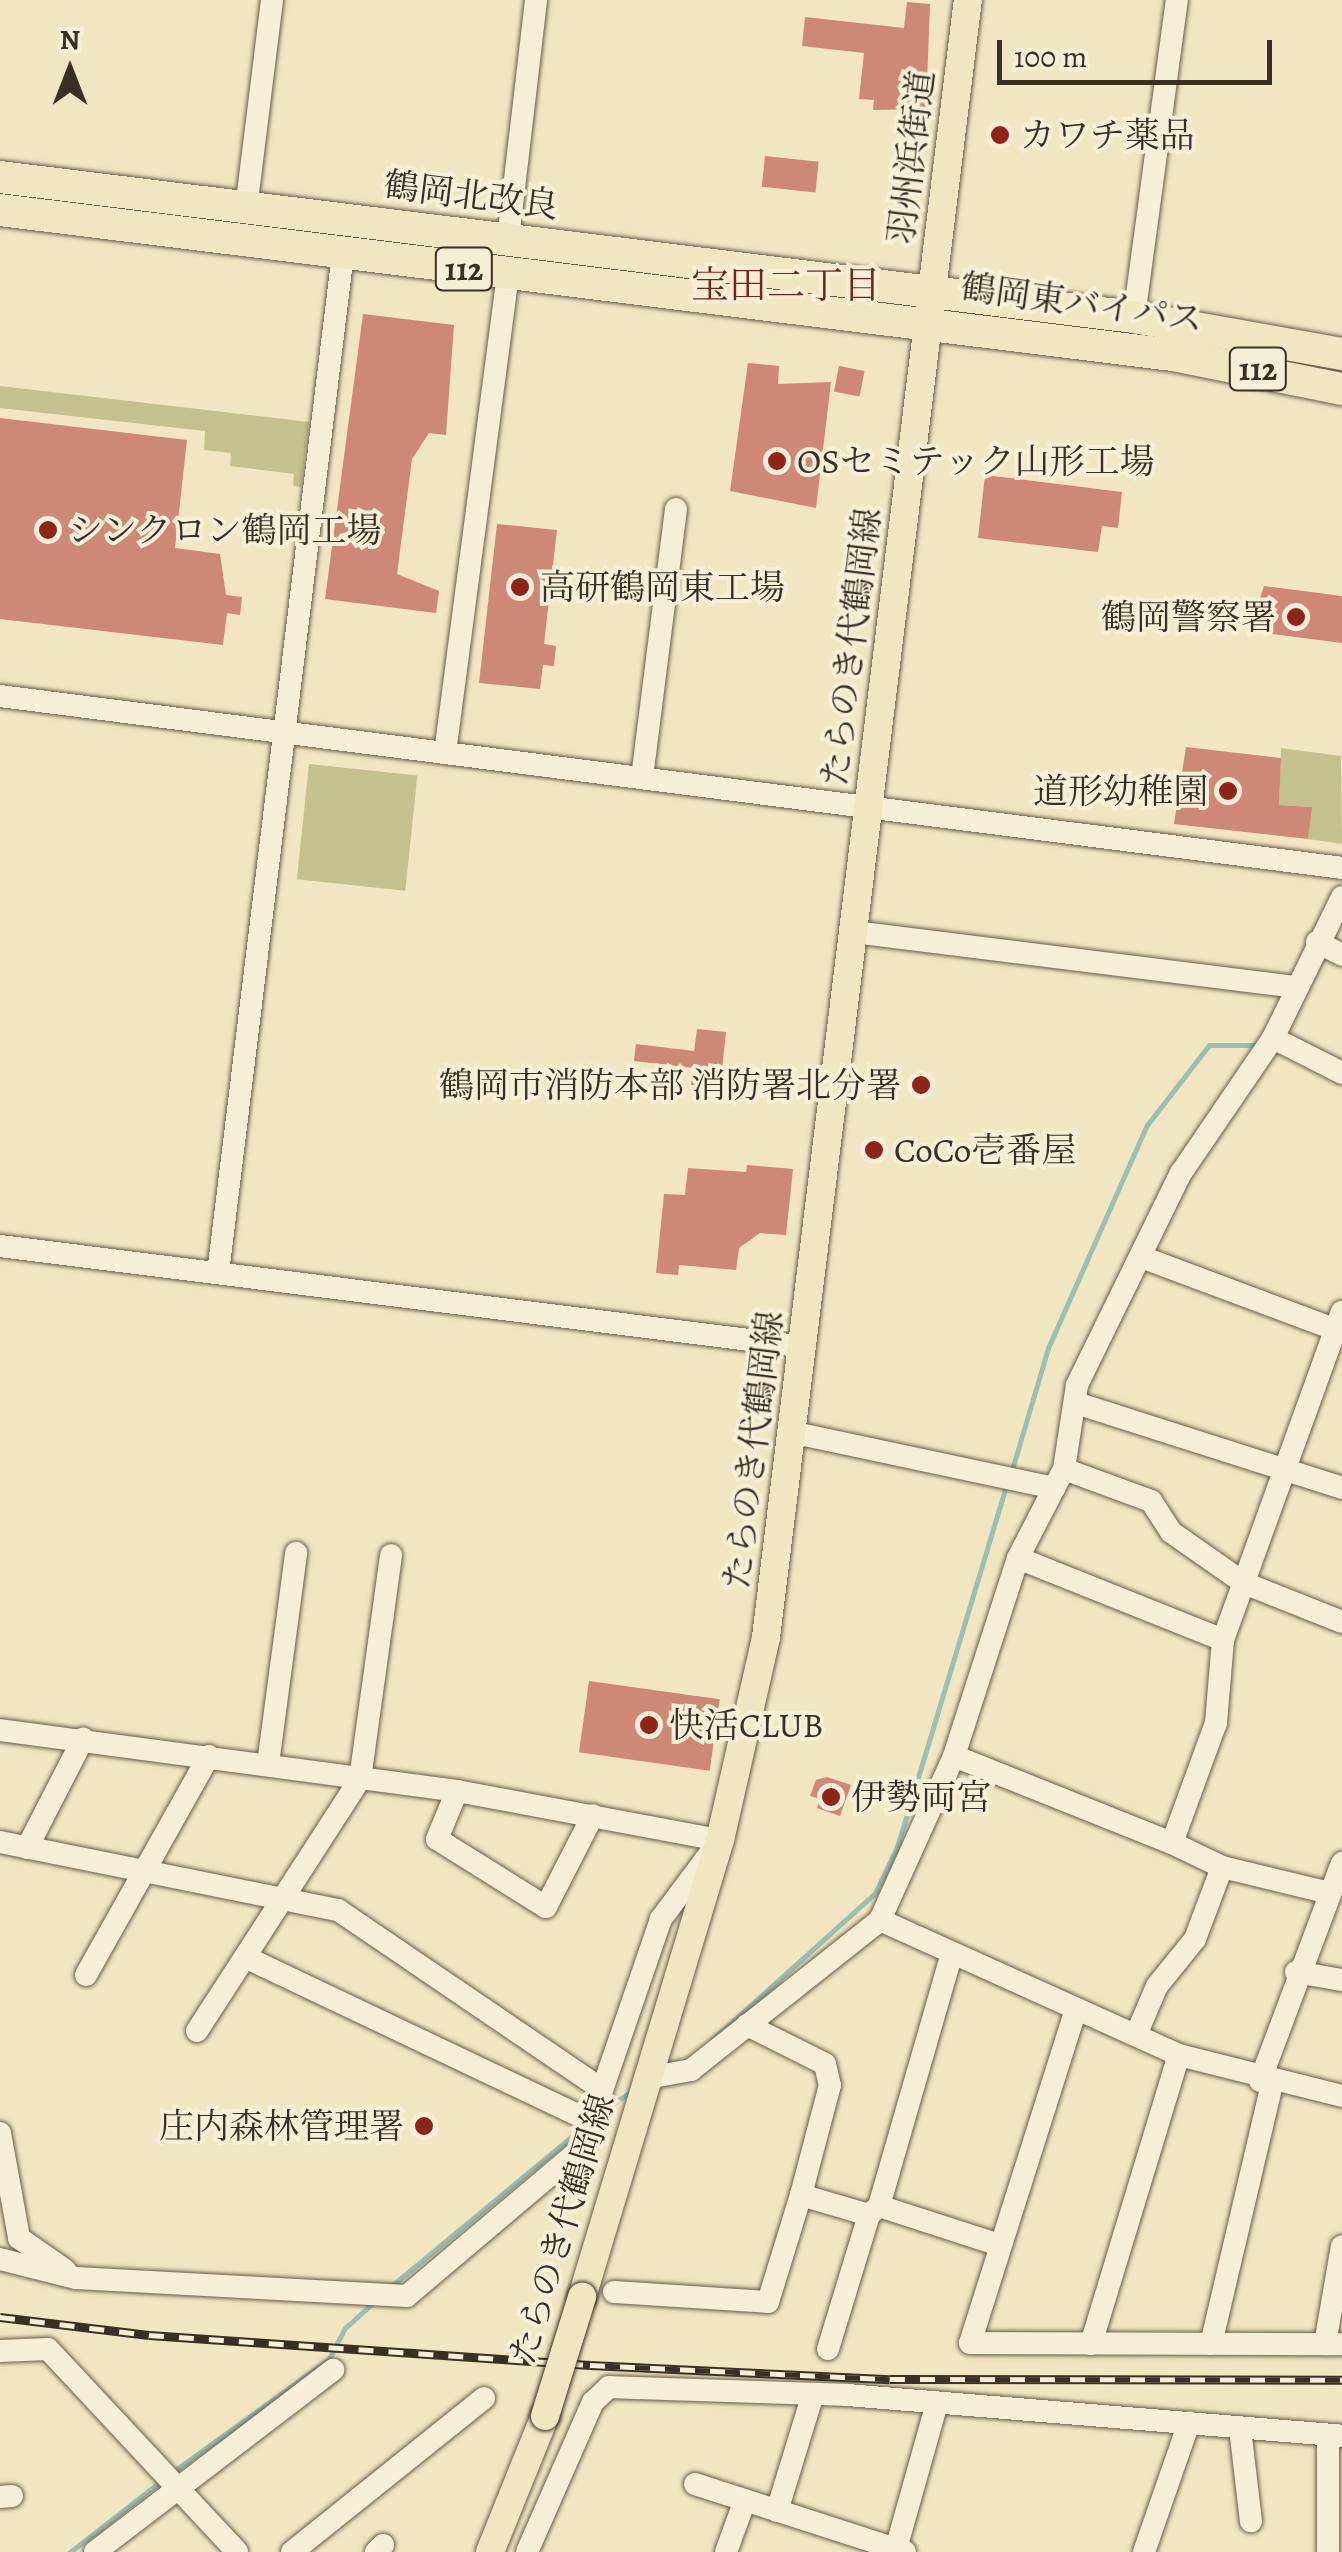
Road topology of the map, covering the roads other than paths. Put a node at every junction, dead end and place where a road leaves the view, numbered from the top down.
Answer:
1 (272, 0) edge
2 (536, 0) edge
3 (968, 0) edge
4 (1177, 0) edge
5 (0, 176) edge
6 (246, 209) junction
7 (0, 210) edge
8 (508, 239) junction
9 (342, 254) junction
10 (508, 274) junction
11 (930, 308) junction
12 (1134, 316) junction
13 (1342, 354) edge
14 (1342, 389) edge
15 (676, 509) dead end
16 (0, 696) edge
17 (282, 732) junction
18 (445, 753) junction
19 (642, 778) junction
20 (869, 807) junction
21 (1342, 868) edge
22 (1342, 897) edge
23 (854, 932) junction
24 (1317, 942) junction
25 (1342, 955) edge
26 (1297, 987) junction
27 (1273, 1038) junction
28 (1342, 1073) edge
29 (0, 1246) edge
30 (1144, 1258) junction
31 (218, 1273) junction
32 (1340, 1324) edge
33 (805, 1347) junction
34 (1076, 1402) junction
35 (795, 1433) junction
36 (1285, 1468) junction
37 (1059, 1478) junction
38 (1342, 1488) edge
39 (296, 1553) dead end
40 (391, 1556) dead end
41 (1018, 1558) junction
42 (1244, 1582) junction
43 (1342, 1622) edge
44 (1223, 1640) junction
45 (0, 1730) edge
46 (83, 1739) junction
47 (209, 1756) junction
48 (954, 1756) junction
49 (268, 1764) junction
50 (360, 1779) junction
51 (456, 1791) junction
52 (593, 1815) junction
53 (720, 1840) junction
54 (0, 1842) edge
55 (1172, 1844) junction
56 (27, 1848) junction
57 (1342, 1863) edge
58 (1222, 1866) junction
59 (145, 1872) junction
60 (1325, 1892) junction
61 (282, 1899) junction
62 (880, 1920) junction
63 (952, 1953) junction
64 (245, 1957) junction
65 (1296, 1972) junction
66 (86, 1975) dead end
67 (1342, 1980) edge
68 (1076, 2009) junction
69 (747, 2024) junction
70 (197, 2031) dead end
71 (1136, 2035) junction
72 (1179, 2055) junction
73 (646, 2078) junction
74 (1266, 2082) junction
75 (602, 2090) junction
76 (1342, 2096) edge
77 (586, 2119) junction
78 (0, 2133) edge
79 (801, 2195) junction
80 (874, 2210) junction
81 (1000, 2245) junction
82 (1342, 2246) edge
83 (0, 2259) edge
84 (76, 2278) junction
85 (614, 2292) dead end
86 (1091, 2344) junction
87 (1211, 2344) junction
88 (1334, 2344) edge
89 (828, 2349) dead end
90 (0, 2351) edge
91 (332, 2370) dead end
92 (813, 2394) junction
93 (484, 2398) dead end
94 (938, 2403) junction
95 (1188, 2423) junction
96 (1240, 2428) junction
97 (1335, 2436) edge
98 (696, 2484) dead end
99 (174, 2488) junction
100 (744, 2500) junction
101 (776, 2511) junction
102 (1252, 2521) dead end
103 (901, 2551) edge
104 (95, 2552) edge
105 (237, 2552) edge
106 (292, 2552) edge
107 (490, 2552) edge
108 (527, 2552) edge
109 (726, 2552) edge
110 (1144, 2552) edge
111 (1328, 2552) edge

1 - 6 street
2 - 8 street
3 - 11 main road, 羽州浜街道
4 - 12 street
5 - 6 highway, 鶴岡北改良 / 112
6 - 8 highway, 鶴岡北改良 / 112
7 - 9 highway, 112
8 - 11 highway, 鶴岡北改良 / 112
9 - 10 highway, 112
9 - 17 street
10 - 11 highway, 112
10 - 18 street
11 - 12 highway, 鶴岡東バイパス / 112
11 - 14 highway, 鶴岡東バイパス / 112
11 - 20 main road, たらのき代鶴岡線
12 - 13 highway, 鶴岡東バイパス / 112
15 - 19 street
16 - 17 street
17 - 18 street
17 - 31 street
18 - 19 street
19 - 20 street
20 - 21 street
20 - 23 main road, たらのき代鶴岡線
22 - 24 street
23 - 26 street
23 - 33 main road, たらのき代鶴岡線
24 - 25 street
24 - 26 street
26 - 27 street
27 - 28 street
27 - 30 street
29 - 31 street
30 - 32 street
30 - 34 street
31 - 33 street
32 - 36 street
33 - 35 main road, たらのき代鶴岡線
34 - 36 street
34 - 37 street
35 - 37 street
35 - 53 main road, たらのき代鶴岡線
36 - 38 street
36 - 42 street
37 - 41 street
37 - 42 street
39 - 49 street
40 - 50 street
41 - 44 street
41 - 48 street
42 - 43 street
42 - 44 street
44 - 55 street
45 - 46 street
46 - 47 street
46 - 56 street
47 - 49 street
47 - 59 street
48 - 55 street
48 - 62 street
49 - 50 street
50 - 51 street
50 - 61 street
51 - 52 street
51 - 52 street
52 - 53 street
53 - 73 main road, たらのき代鶴岡線
53 - 75 street
54 - 56 street
55 - 58 street
56 - 59 street
57 - 60 street
58 - 60 street
58 - 71 street
59 - 61 street
59 - 66 street
60 - 65 street
61 - 64 street
61 - 75 street
62 - 63 street
62 - 69 street
63 - 68 street
63 - 80 street
64 - 70 street
64 - 77 street
65 - 67 street
65 - 74 street
68 - 71 street
68 - 81 street
69 - 73 street
69 - 79 street
71 - 72 street
72 - 74 street
72 - 86 street
73 - 107 main road, たらのき代鶴岡線, bridge
74 - 76 street
74 - 87 street
75 - 77 street
77 - 84 street
78 - 84 street
79 - 80 street
79 - 85 street
80 - 81 street
80 - 89 street
81 - 86 street
82 - 88 street
83 - 84 street
86 - 87 street
87 - 88 street
90 - 99 street
91 - 99 street
92 - 94 street
92 - 101 street
92 - 108 street
93 - 106 street
94 - 95 street
94 - 103 street
95 - 96 street
95 - 110 street
96 - 97 street
96 - 102 street
97 - 111 street
98 - 100 street
99 - 104 street
99 - 105 street
100 - 101 street
100 - 109 street
101 - 103 street

